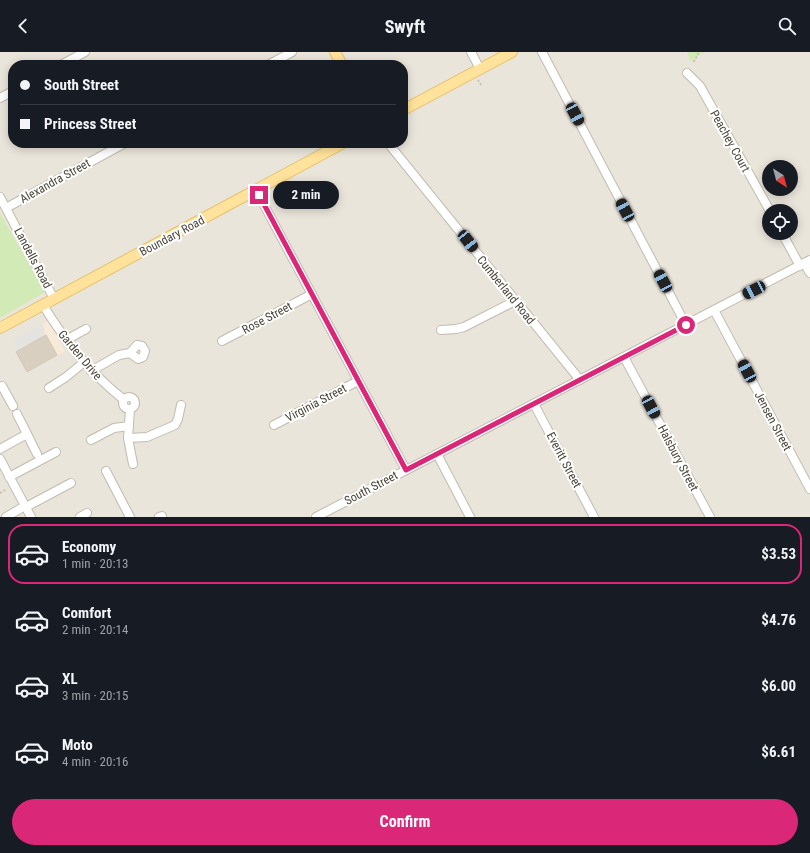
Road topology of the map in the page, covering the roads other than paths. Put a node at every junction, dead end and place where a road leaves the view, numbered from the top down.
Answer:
1 (85, 52) edge
2 (292, 52) edge
3 (471, 52) edge
4 (512, 52) edge
5 (542, 52) edge
6 (70, 60) edge
7 (277, 60) edge
8 (480, 69) junction
9 (687, 73) dead end
10 (408, 107) edge
11 (116, 148) edge
12 (334, 148) edge
13 (392, 148) edge
14 (256, 190) junction
15 (0, 197) edge
16 (766, 204) edge
17 (6, 208) junction
18 (787, 240) edge
19 (805, 263) edge
20 (810, 274) edge
21 (312, 294) junction
22 (54, 299) junction
23 (515, 301) junction
24 (43, 305) junction
25 (714, 310) junction
26 (686, 325) junction
27 (0, 328) edge
28 (86, 329) dead end
29 (441, 330) dead end
30 (66, 340) junction
31 (222, 341) dead end
32 (130, 353) dead end
33 (624, 357) junction
34 (84, 363) junction
35 (91, 371) junction
36 (580, 380) junction
37 (358, 381) junction
38 (0, 387) edge
39 (49, 388) dead end
40 (534, 404) junction
41 (181, 405) dead end
42 (274, 425) dead end
43 (129, 426) junction
44 (27, 434) junction
45 (128, 438) junction
46 (91, 440) dead end
47 (0, 449) edge
48 (56, 452) dead end
49 (37, 454) dead end
50 (437, 454) junction
51 (0, 460) edge
52 (133, 464) dead end
53 (406, 470) junction
54 (106, 471) dead end
55 (10, 477) junction
56 (70, 483) dead end
57 (810, 489) edge
58 (25, 507) junction
59 (327, 514) edge
60 (6, 517) edge
61 (31, 517) edge
62 (130, 517) edge
63 (316, 517) edge
64 (470, 517) edge
65 (594, 517) edge
66 (710, 517) edge

1 - 6 street
2 - 7 street
3 - 8 street
4 - 8 main road
5 - 26 street
8 - 10 main road
9 - 16 street, Peachey Court
11 - 17 street, Alexandra Street
12 - 14 main road, Boundary Road
13 - 23 street, Cumberland Road
14 - 21 street
14 - 22 main road, Boundary Road
15 - 17 street, Landells Road
17 - 22 street, Landells Road
18 - 19 street
19 - 20 street
19 - 25 street, South Street
21 - 31 street, Rose Street
21 - 37 street
22 - 24 main road, Boundary Road
23 - 29 street
23 - 36 street, Cumberland Road
24 - 27 main road, Boundary Road
24 - 30 street, Garden Drive
25 - 26 street, South Street
25 - 57 street, Jensen Street
26 - 33 street, South Street
28 - 30 street
30 - 34 street, Garden Drive
32 - 35 street
33 - 36 street, South Street
33 - 66 street, Halsbury Street
34 - 35 street, Garden Drive
34 - 39 street
35 - 43 street, Garden Drive
36 - 40 street, South Street
37 - 42 street, Virginia Street
37 - 53 street
38 - 44 street
40 - 50 street, South Street
40 - 65 street, Everitt Street
41 - 45 street
43 - 45 street
43 - 46 street
44 - 47 street
44 - 49 street
45 - 52 street
48 - 55 street
50 - 53 street, South Street
50 - 64 street
51 - 55 street
53 - 59 street, South Street
54 - 62 street
55 - 58 street
56 - 58 street
58 - 60 street
58 - 61 street
59 - 63 street, South Street

